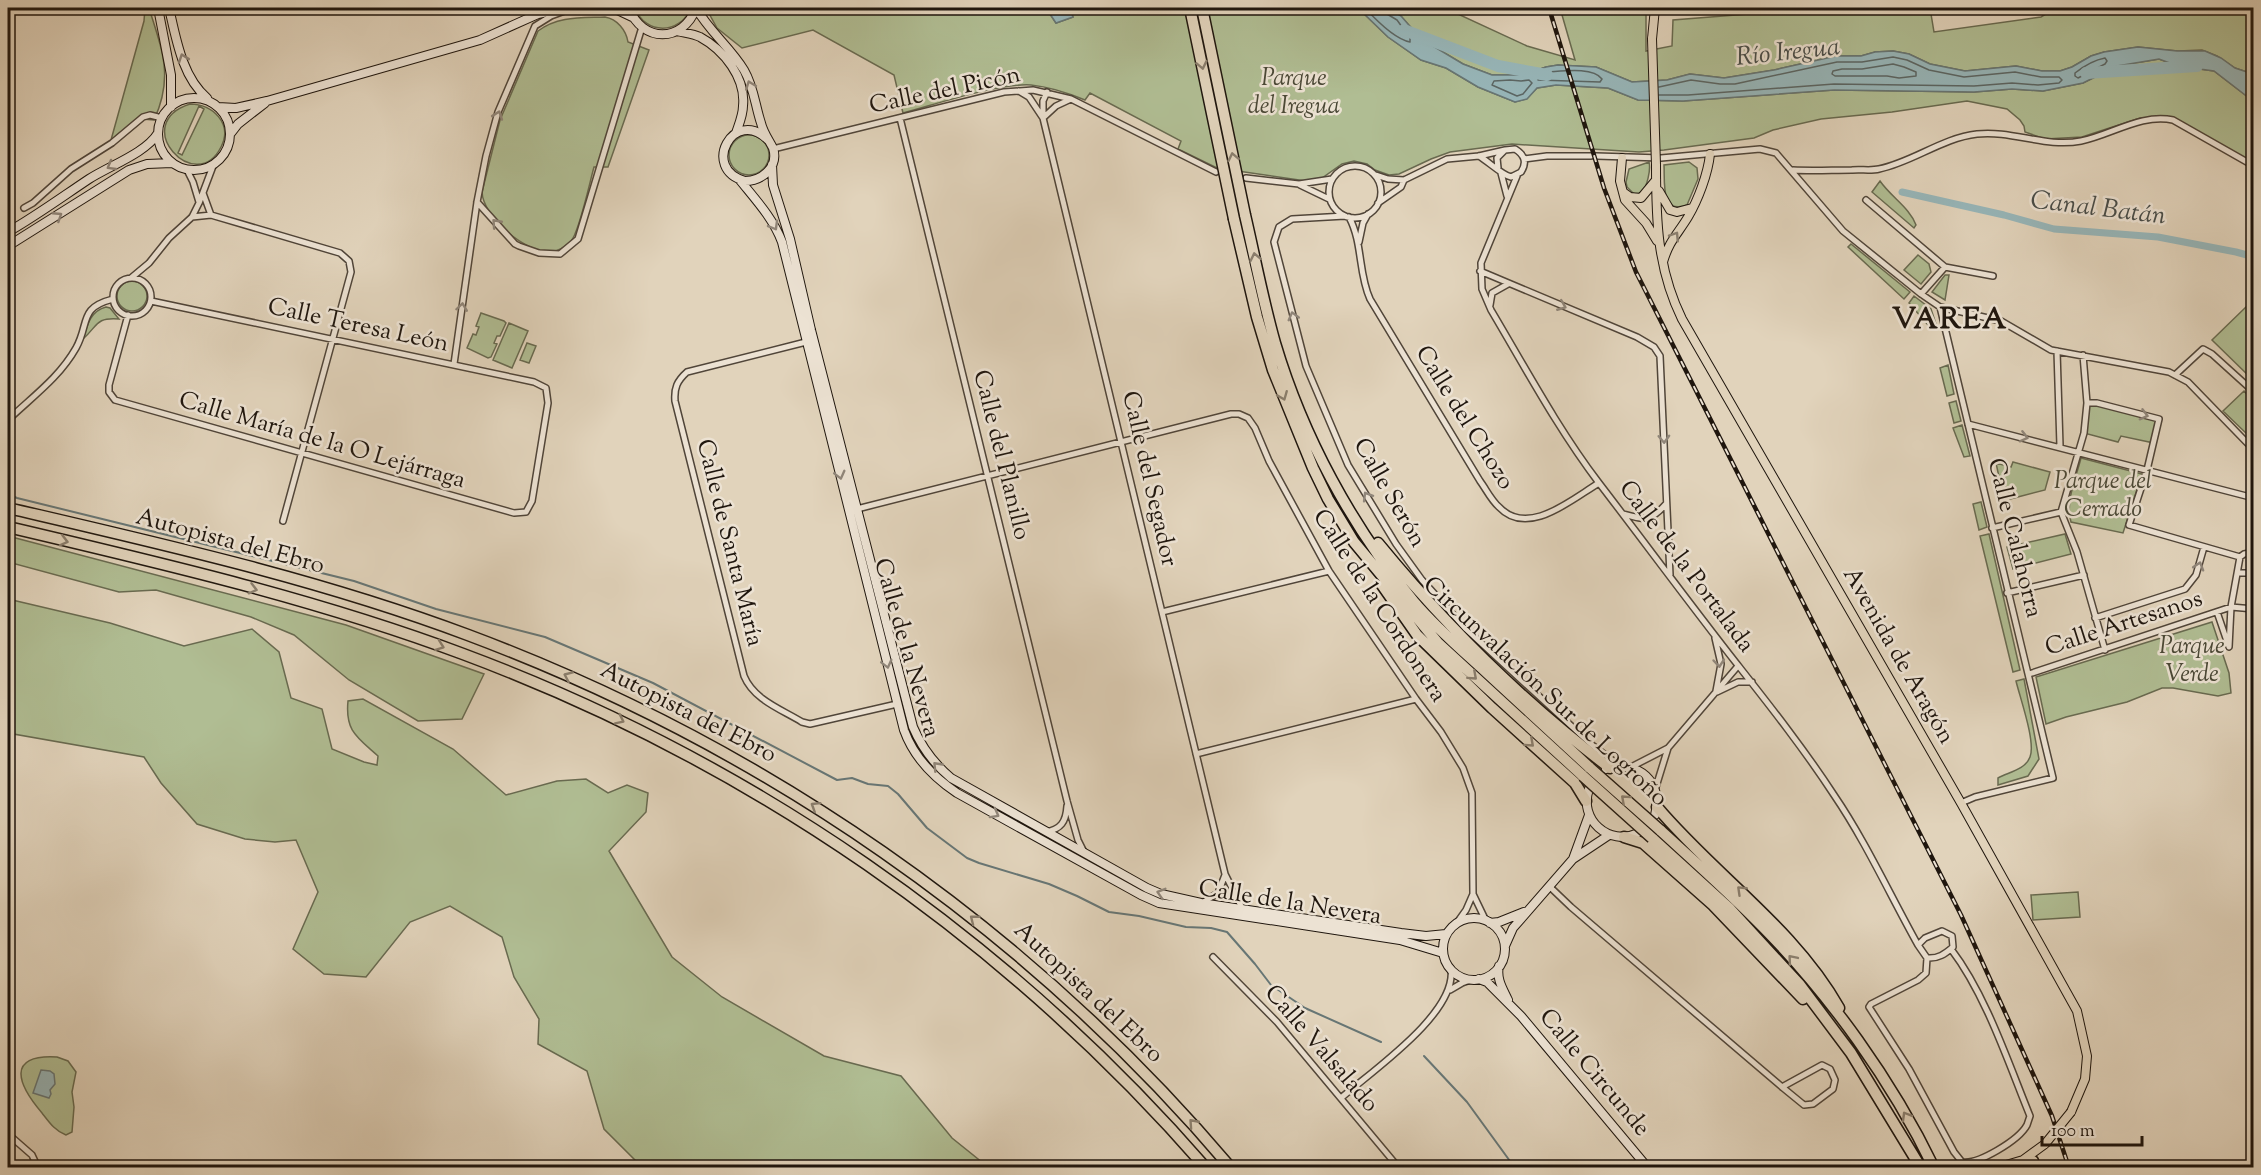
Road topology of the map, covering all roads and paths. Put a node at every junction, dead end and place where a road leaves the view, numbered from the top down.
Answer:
1 (158, 8) edge
2 (169, 8) edge
3 (565, 8) edge
4 (573, 8) edge
5 (613, 8) edge
6 (629, 8) edge
7 (696, 8) edge
8 (1190, 8) edge
9 (1202, 8) edge
10 (1653, 8) edge
11 (632, 17) junction
12 (642, 27) junction
13 (677, 31) junction
14 (1018, 90) junction
15 (1047, 92) junction
16 (1071, 99) junction
17 (210, 101) junction
18 (267, 101) junction
19 (171, 106) junction
20 (218, 107) junction
21 (162, 118) junction
22 (900, 118) junction
23 (1043, 118) junction
24 (158, 133) junction
25 (736, 133) junction
26 (231, 134) junction
27 (768, 140) junction
28 (773, 149) junction
29 (1504, 150) junction
30 (1710, 154) junction
31 (1479, 156) junction
32 (1622, 158) junction
33 (1524, 159) junction
34 (172, 163) junction
35 (772, 165) junction
36 (213, 166) junction
37 (2253, 166) edge
38 (187, 170) junction
39 (1792, 170) junction
40 (1499, 171) junction
41 (1216, 172) dead end
42 (1374, 175) junction
43 (1517, 176) junction
44 (1246, 178) dead end
45 (739, 179) junction
46 (1332, 179) junction
47 (1404, 180) junction
48 (1656, 182) junction
49 (1299, 184) junction
50 (1623, 192) junction
51 (203, 193) junction
52 (1507, 196) junction
53 (1329, 199) junction
54 (1866, 200) dead end
55 (477, 202) junction
56 (199, 203) junction
57 (1378, 203) junction
58 (24, 208) dead end
59 (1692, 208) junction
60 (1368, 214) junction
61 (211, 215) junction
62 (192, 217) junction
63 (1240, 217) junction
64 (1347, 217) junction
65 (8, 232) edge
66 (1359, 243) junction
67 (1659, 244) junction
68 (8, 246) edge
69 (1662, 266) junction
70 (1946, 267) junction
71 (142, 270) junction
72 (1480, 271) junction
73 (1993, 276) dead end
74 (131, 278) junction
75 (144, 283) junction
76 (1508, 284) junction
77 (1921, 294) junction
78 (113, 300) junction
79 (151, 301) junction
80 (1940, 307) junction
81 (1491, 310) junction
82 (128, 315) junction
83 (334, 339) junction
84 (806, 342) junction
85 (2057, 351) junction
86 (2083, 356) junction
87 (454, 364) junction
88 (2175, 375) junction
89 (2253, 393) edge
90 (2087, 404) junction
91 (8, 420) edge
92 (1968, 424) junction
93 (1121, 443) junction
94 (2060, 446) junction
95 (2253, 450) edge
96 (2079, 452) junction
97 (301, 454) junction
98 (2147, 470) junction
99 (988, 476) junction
100 (1599, 483) junction
101 (2253, 498) edge
102 (1343, 499) junction
103 (1666, 504) junction
104 (8, 506) edge
105 (857, 509) junction
106 (526, 512) joint
107 (2061, 512) junction
108 (1623, 514) junction
109 (283, 521) dead end
110 (8, 527) edge
111 (1992, 528) junction
112 (1354, 542) junction
113 (2204, 547) junction
114 (2253, 552) edge
115 (2240, 557) junction
116 (1329, 571) junction
117 (2238, 573) junction
118 (2253, 573) edge
119 (2084, 575) junction
120 (1670, 576) junction
121 (2007, 593) junction
122 (2231, 607) junction
123 (2253, 609) edge
124 (1162, 612) junction
125 (2217, 612) junction
126 (2095, 618) junction
127 (1713, 633) junction
128 (2105, 650) junction
129 (1738, 666) junction
130 (2029, 674) junction
131 (1752, 682) junction
132 (1716, 692) junction
133 (1416, 699) junction
134 (897, 704) junction
135 (1668, 748) junction
136 (1196, 754) junction
137 (1631, 767) junction
138 (1612, 768) junction
139 (1587, 772) junction
140 (1589, 789) dead end
141 (1655, 790) junction
142 (1067, 801) junction
143 (1586, 801) junction
144 (1961, 803) junction
145 (1656, 811) joint
146 (1589, 815) junction
147 (1046, 832) junction
148 (1638, 833) dead end
149 (1656, 834) junction
150 (1609, 835) junction
151 (1624, 837) junction
152 (1085, 854) junction
153 (1573, 859) junction
154 (1225, 874) junction
155 (1549, 886) junction
156 (1473, 894) junction
157 (1201, 903) junction
158 (1242, 908) junction
159 (1528, 910) junction
160 (1488, 922) junction
161 (1456, 924) junction
162 (1446, 934) junction
163 (1918, 945) junction
164 (1504, 949) junction
165 (1951, 949) junction
166 (1443, 953) junction
167 (1213, 957) dead end
168 (1927, 958) junction
169 (1499, 966) junction
170 (1451, 969) junction
171 (1476, 979) junction
172 (1450, 990) junction
173 (1510, 1004) junction
174 (1855, 1034) junction
175 (1866, 1078) junction
176 (1782, 1087) junction
177 (1341, 1098) junction
178 (8, 1134) edge
179 (2045, 1144) junction
180 (2031, 1164) edge
181 (1964, 1165) edge
182 (38, 1167) edge
183 (1206, 1167) edge
184 (1231, 1167) edge
185 (1399, 1167) edge
186 (1647, 1167) edge
187 (1921, 1167) edge
188 (1934, 1167) edge
189 (1996, 1167) edge
190 (2023, 1167) edge

1 - 19 main road
17 -> 2 main road
3 - 18 main road
55 -> 4 street
5 - 11 main road
6 - 11 main road
7 - 13 main road
27 -> 7 main road
8 -> 63 highway, Circunvalación Sur de Logroño, bridge
63 -> 9 highway, Circunvalación Sur de Logroño, bridge
10 - 48 main road, Avenida de Aragón, bridge
11 - 12 main road
12 - 13 main road
12 -> 55 street
13 - 25 main road
14 - 15 street, Calle del Picón
14 - 22 street, Calle del Picón
14 - 23 street
15 - 16 street, Calle del Picón
15 - 23 street, Calle del Segador
16 - 23 street
16 - 41 street, Calle del Picón
17 - 19 main road
17 - 20 main road
18 - 20 main road
18 - 26 main road
19 - 21 main road
20 - 26 main road
21 - 24 main road
21 - 58 street
22 - 28 street, Calle del Picón
22 - 99 street, Calle del Planillo
23 - 93 street, Calle del Segador
24 - 34 main road
24 -> 65 main road
25 - 27 main road
25 - 45 main road
26 - 36 main road
27 - 28 main road
28 - 35 main road
29 - 31 street
29 - 33 street
29 - 40 street
30 - 32 street
30 - 39 street
30 - 59 main road
31 - 40 street
31 - 47 street
32 - 33 street
32 - 50 main road
33 - 43 street
34 - 38 main road
68 -> 34 main road
35 - 45 main road
35 - 105 main road, Calle de la Nevera
36 - 38 main road
36 - 51 street
37 - 39 street
38 - 56 street
39 - 77 street
40 - 43 street
40 - 52 street
42 - 46 street
42 - 47 street
42 - 57 street
43 - 52 street, Calle de la Portalada
44 - 49 street
45 -> 84 main road, Calle de la Nevera
46 - 49 street
46 - 53 street
47 - 57 street
48 - 50 main road
48 - 59 main road
48 - 67 main road, Avenida de Aragón
49 - 53 street
50 - 67 main road
51 - 56 street
51 - 61 street
52 - 72 street, Calle de la Portalada
53 - 64 street
54 - 70 street
87 -> 55 street
56 - 62 street
57 - 60 street
69 -> 59 main road
60 - 64 street
60 - 66 street, Calle del Chozo
61 - 62 street
61 - 83 street
62 - 71 street
102 -> 63 highway, Circunvalación Sur de Logroño
63 -> 112 highway, Circunvalación Sur de Logroño
64 - 66 street, Calle del Chozo
138 -> 64 street, Calle Serón
66 - 100 street, Calle del Chozo
67 - 69 main road, Avenida de Aragón
69 - 144 main road, Avenida de Aragón
70 - 73 street
70 - 77 street
71 - 74 street
71 - 75 street
72 - 76 street
72 - 81 street, Calle de la Portalada
74 - 75 street
74 - 78 street
75 - 79 street
76 - 81 street
76 -> 103 street
77 - 80 street
78 - 82 street
78 - 91 street
79 - 82 street
79 - 83 street, Calle Teresa León
80 - 85 street
80 - 92 street, Calle Calahorra
81 - 100 street, Calle de la Portalada
82 - 97 street, Calle María de la O Lejárraga
83 - 87 street, Calle Teresa León
83 - 97 street
84 -> 134 main road, Calle de la Nevera
84 - 134 street, Calle de Santa María
85 - 86 street
85 - 94 street
86 - 88 street
86 - 90 street
87 - 106 street, Calle Teresa León
88 - 89 street
88 - 95 street
90 - 96 street
90 -> 98 street
92 -> 94 street
92 - 111 street, Calle Calahorra
93 - 99 street, Calle de la Cordonera
93 - 116 street, Calle de la Cordonera
93 - 124 street, Calle del Segador
94 - 96 street
96 - 98 street
96 - 107 street
97 - 106 street, Calle María de la O Lejárraga
97 - 109 street
98 - 101 street
98 - 113 street
99 - 105 street, Calle de la Cordonera
99 - 142 street, Calle del Planillo
100 - 108 street, Calle de la Portalada
102 - 138 highway
102 - 139 highway, Circunvalación Sur de Logroño
103 - 108 street
103 - 120 street
184 -> 104 highway, Autopista del Ebro
147 -> 105 main road, Calle de la Nevera
107 - 111 street
107 - 119 street
108 - 120 street, Calle de la Portalada
110 -> 183 highway, Autopista del Ebro
111 - 121 street, Calle Calahorra
112 -> 139 highway, Circunvalación Sur de Logroño
112 -> 143 highway
113 - 115 street
126 -> 113 street
114 - 115 street
115 - 117 street
116 - 124 street
116 - 133 street, Calle de la Cordonera
117 - 118 street
117 - 122 street
119 - 121 street
119 - 126 street
120 - 127 street, Calle de la Portalada
121 - 130 street, Calle Calahorra
122 - 123 street
122 - 125 street, Calle Artesanos
122 - 125 street
124 - 136 street, Calle del Segador
125 - 128 street, Calle Artesanos
126 - 128 street
127 - 129 street, Calle de la Portalada
127 -> 132 street
128 - 130 street, Calle Artesanos
129 - 131 street, Calle de la Portalada
129 - 132 street
130 - 144 street, Calle Calahorra
131 - 132 street
131 - 163 street, Calle de la Portalada
132 - 135 street
133 - 136 street
133 - 156 street, Calle de la Cordonera
134 -> 166 main road, Calle de la Nevera
135 - 137 street
135 - 141 street
136 - 154 street, Calle del Segador
137 - 138 main road
137 - 141 main road
139 - 149 highway, Circunvalación Sur de Logroño, bridge
140 - 143 main road
141 - 145 main road
142 - 147 street
142 - 152 street, Calle del Planillo
143 - 146 main road
144 - 179 main road, Avenida de Aragón, bridge
174 -> 145 highway
146 - 150 main road
146 - 153 main road
147 - 152 main road, Calle de la Nevera
148 - 151 main road
174 -> 149 highway, Circunvalación Sur de Logroño
149 - 175 highway, Circunvalación Sur de Logroño
150 - 151 main road
150 - 153 main road
151 - 175 highway
157 -> 152 main road, Calle de la Nevera
153 - 155 main road
154 - 157 street
154 - 158 street, Calle del Segador
155 - 159 main road
155 - 176 street
156 - 160 street, Calle de la Cordonera
156 - 161 street, Calle de la Cordonera
157 - 158 main road, Calle de la Nevera
158 - 162 main road, Calle de la Nevera
159 - 160 main road
159 - 164 main road
160 - 161 main road
160 - 164 main road
161 - 162 main road
162 - 166 main road
163 - 165 street
163 - 168 street, Calle de la Portalada
164 - 169 main road
165 - 168 street
165 - 181 street
166 - 170 main road
167 - 177 street, Calle Valsalado
168 - 181 street
169 - 171 main road
169 - 173 main road, Calle Circunde
170 - 171 main road
170 - 172 street
171 - 172 street
171 - 173 main road, Calle Circunde
172 - 177 street
173 - 186 main road, Calle Circunde
188 -> 174 highway, Circunvalación Sur de Logroño
175 - 187 highway, Circunvalación Sur de Logroño
176 - 176 street
177 - 185 street, Calle Valsalado
178 - 182 street
179 - 180 main road, Avenida de Aragón
179 - 189 main road, Avenida de Aragón
180 - 190 main road, Avenida de Aragón

